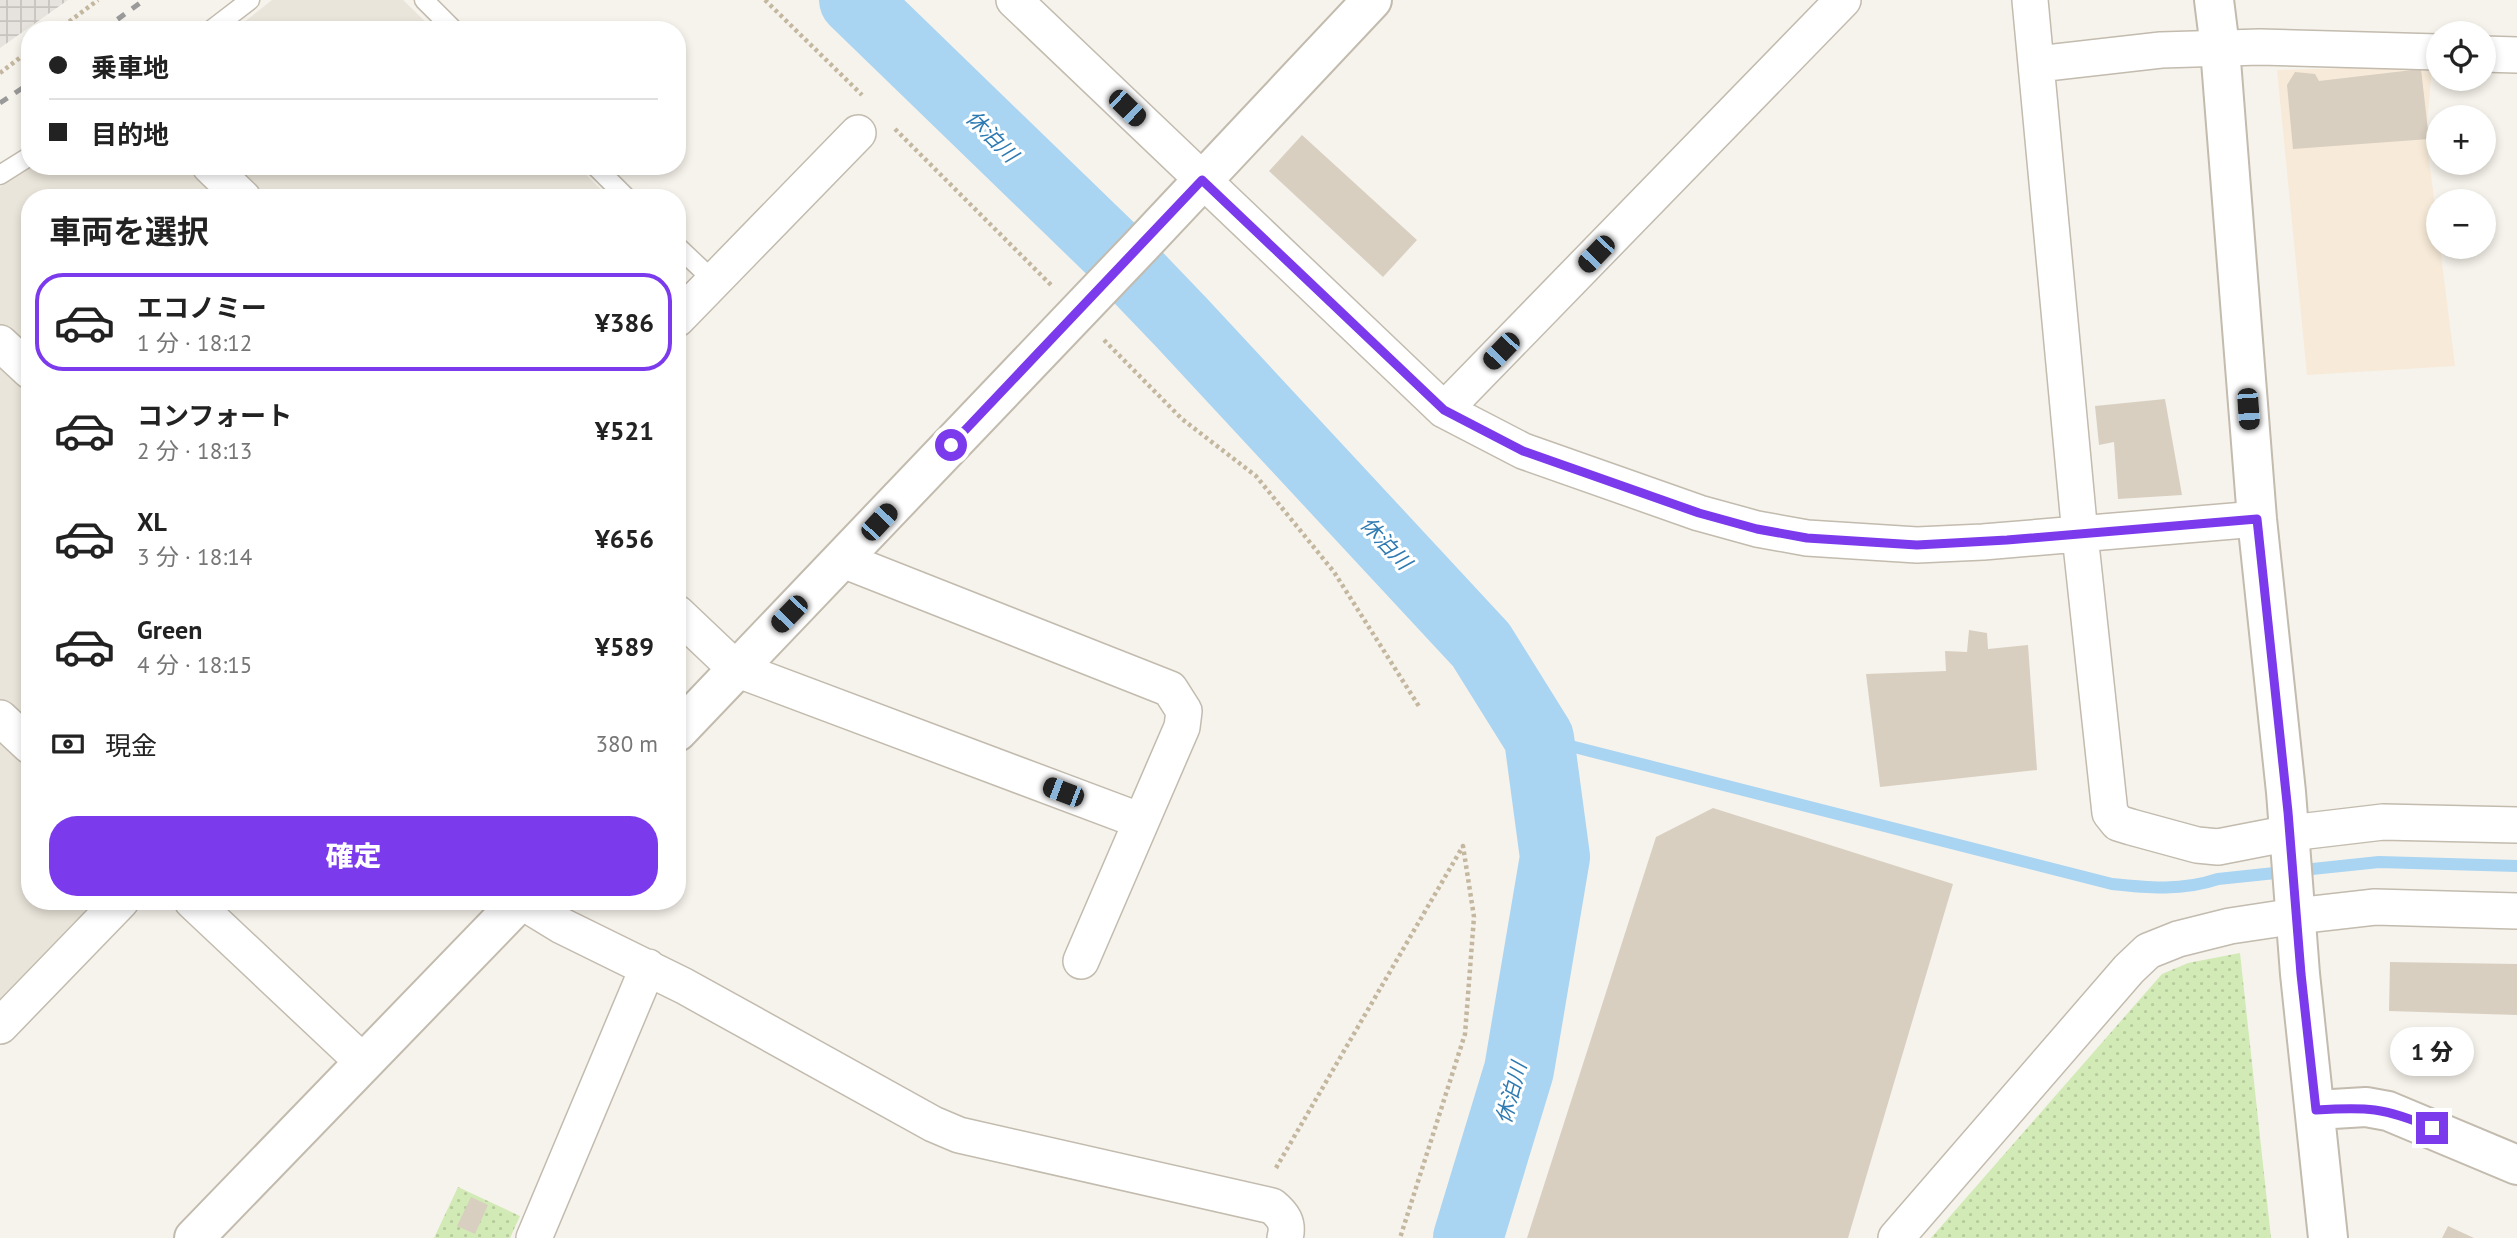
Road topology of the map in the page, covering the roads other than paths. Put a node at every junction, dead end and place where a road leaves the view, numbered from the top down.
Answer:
1 (250, 0) edge
2 (424, 0) edge
3 (1014, 0) edge
4 (1372, 0) edge
5 (1843, 0) edge
6 (2030, 0) edge
7 (2214, 0) edge
8 (223, 21) edge
9 (445, 21) edge
10 (2220, 48) junction
11 (2426, 52) edge
12 (2496, 54) edge
13 (2517, 55) edge
14 (2038, 64) junction
15 (870, 124) road end
16 (21, 162) edge
17 (0, 175) edge
18 (219, 175) edge
19 (604, 175) edge
20 (1202, 180) junction
21 (234, 189) edge
22 (618, 189) edge
23 (686, 255) edge
24 (713, 281) junction
25 (686, 310) edge
26 (0, 343) edge
27 (21, 363) edge
28 (1444, 410) junction
29 (2257, 519) junction
30 (2080, 535) junction
31 (843, 560) junction
32 (686, 622) edge
33 (736, 669) junction
34 (0, 718) edge
35 (686, 722) edge
36 (21, 738) edge
37 (1141, 821) junction
38 (2517, 825) edge
39 (2291, 843) junction
40 (2295, 905) junction
41 (112, 910) edge
42 (202, 910) edge
43 (511, 910) edge
44 (535, 910) edge
45 (2517, 911) edge
46 (1081, 961) dead end
47 (648, 967) junction
48 (0, 1026) edge
49 (363, 1062) junction
50 (2316, 1110) junction
51 (2517, 1165) edge
52 (544, 1235) edge
53 (194, 1238) edge
54 (1285, 1238) edge
55 (1896, 1238) edge
56 (2328, 1238) edge

1 - 8 lane
2 - 9 lane
3 - 20 street
4 - 20 street
5 - 28 street
6 - 14 street
7 - 10 street
10 - 11 street
10 - 14 street
10 - 29 street
12 - 13 street
14 - 30 street
15 - 24 street
16 - 17 lane
18 - 21 street
19 - 22 lane
20 - 28 street
20 - 31 street
23 - 24 lane
24 - 25 street
26 - 27 street
28 - 30 street
29 - 30 street
29 - 39 street
30 - 39 street
31 - 33 street
31 - 37 street
32 - 33 street
33 - 35 street
33 - 37 street
34 - 36 street
37 - 46 street
38 - 39 street
39 - 40 street
40 - 45 street
40 - 50 street
40 - 55 street
41 - 48 street
42 - 49 street
43 - 49 street
44 - 47 street
47 - 52 street
47 - 54 street
49 - 53 street
50 - 51 street
50 - 56 street

